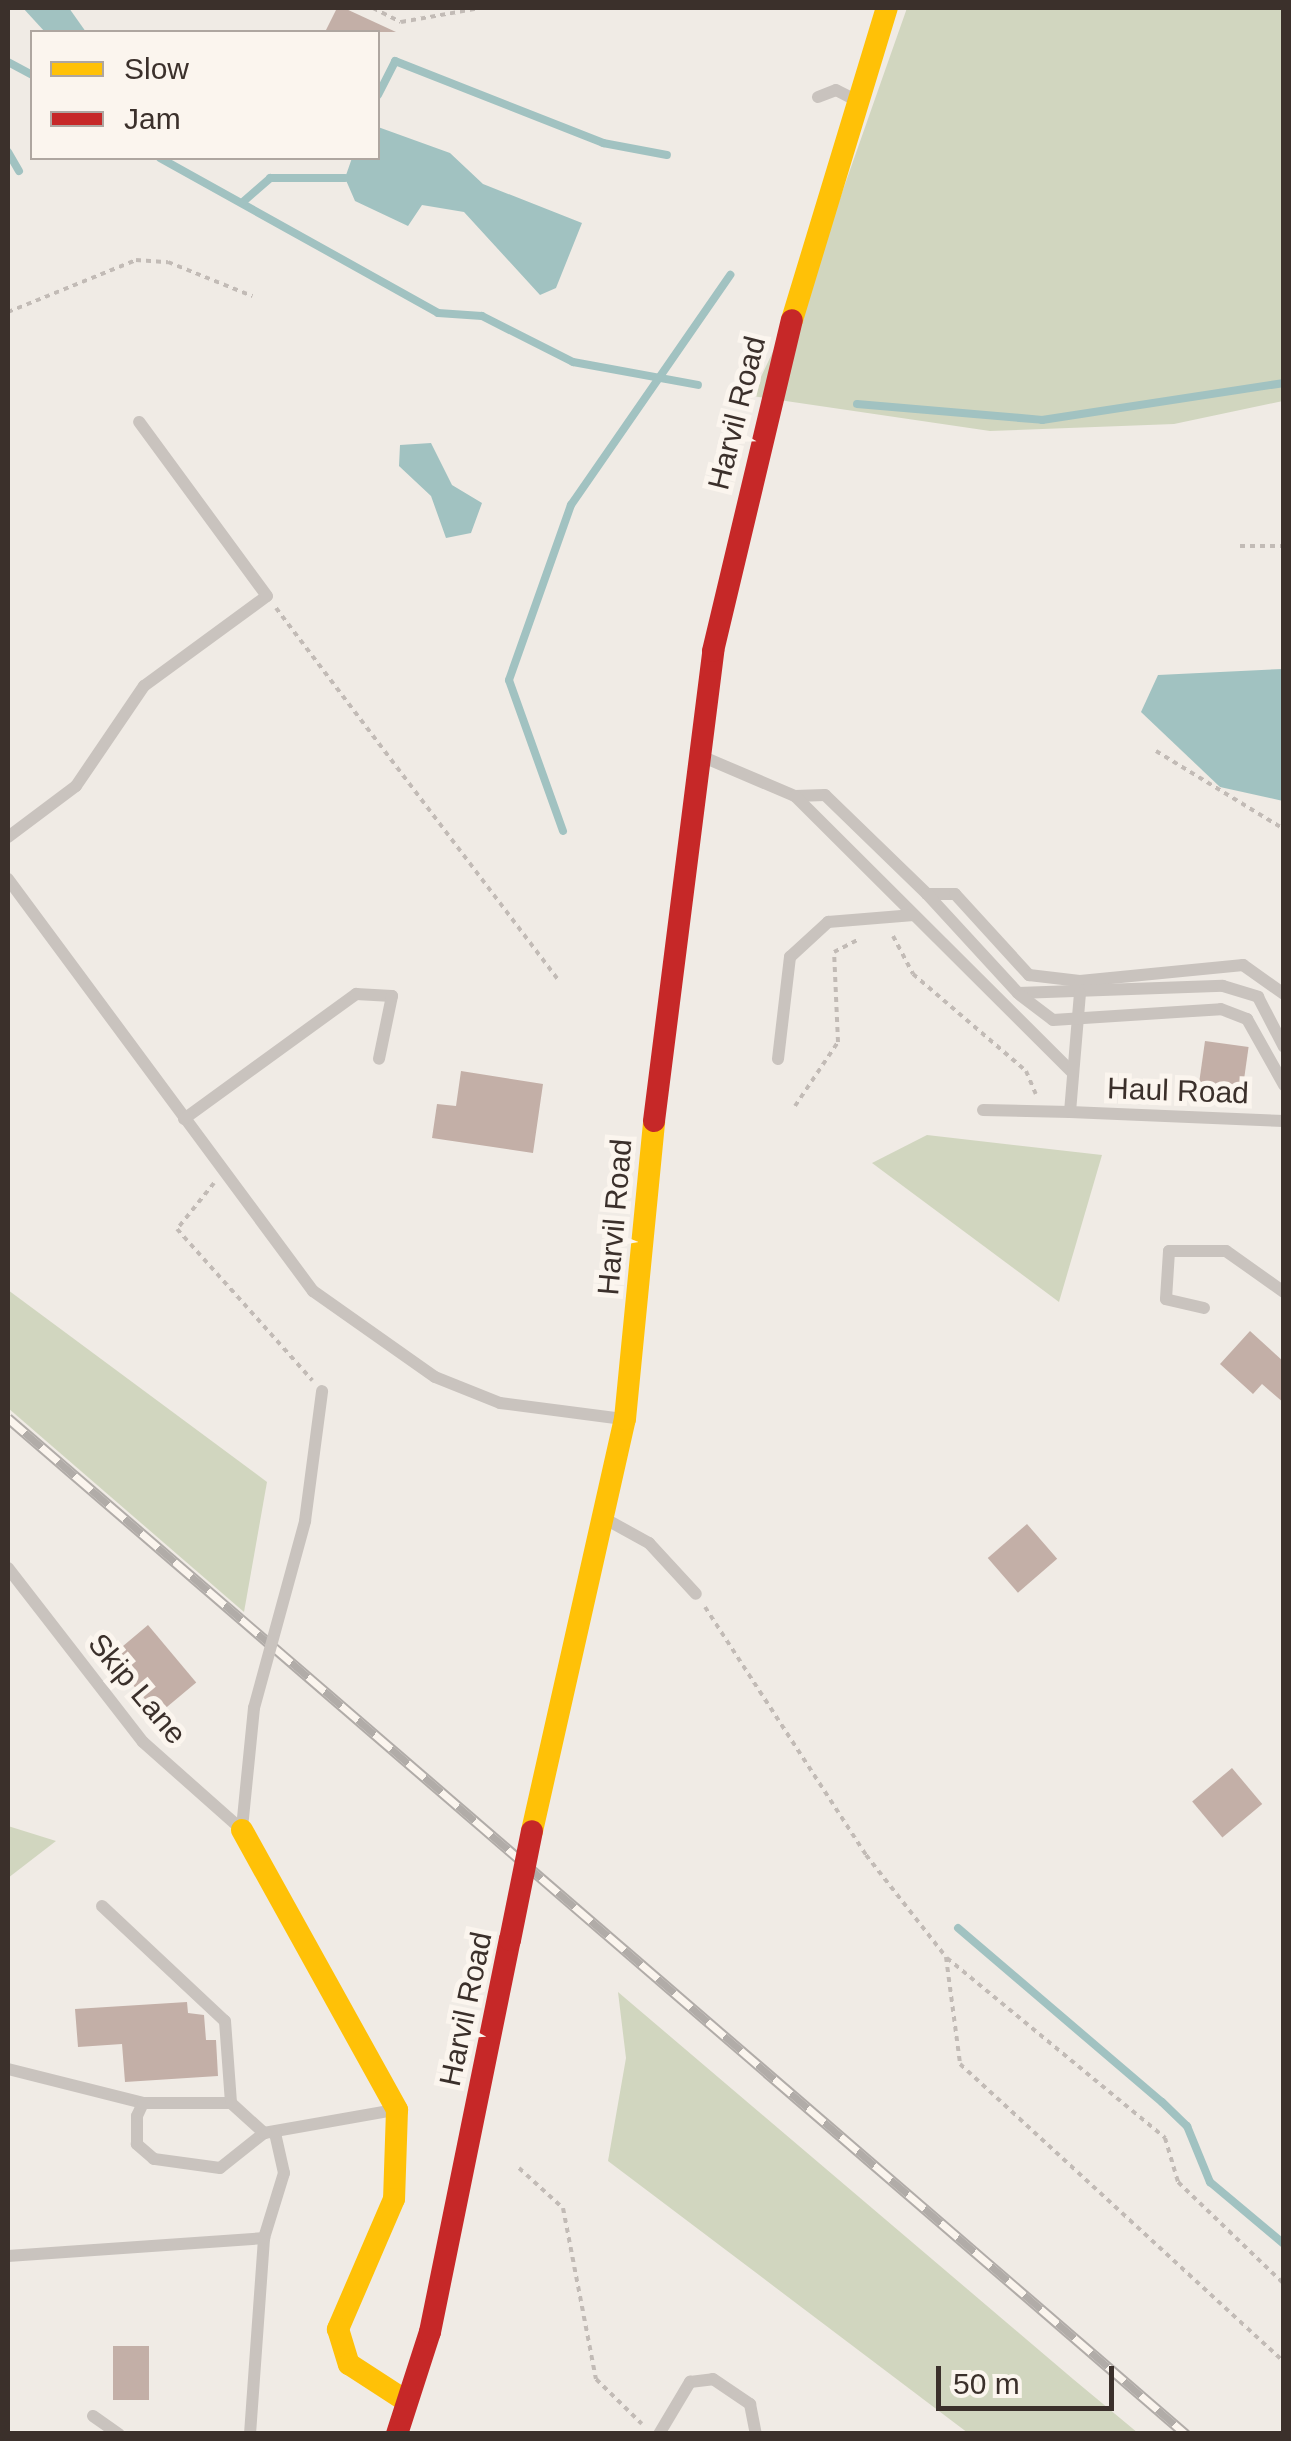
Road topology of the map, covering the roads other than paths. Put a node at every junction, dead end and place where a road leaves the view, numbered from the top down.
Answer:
1 (887, 8) edge
2 (818, 97) dead end
3 (854, 99) junction
4 (139, 422) dead end
5 (698, 754) junction
6 (796, 796) junction
7 (8, 837) edge
8 (8, 879) edge
9 (927, 894) junction
10 (914, 915) junction
11 (1080, 981) junction
12 (1018, 994) junction
13 (1284, 994) edge
14 (1080, 998) junction
15 (1079, 1021) junction
16 (1284, 1047) edge
17 (380, 1059) dead end
18 (778, 1059) dead end
19 (1074, 1073) junction
20 (1284, 1085) edge
21 (983, 1110) dead end
22 (1070, 1112) junction
23 (184, 1119) junction
24 (1284, 1120) edge
25 (1284, 1292) edge
26 (1204, 1308) dead end
27 (322, 1391) road end
28 (625, 1419) junction
29 (608, 1521) junction
30 (8, 1568) edge
31 (696, 1594) road end
32 (242, 1830) junction
33 (102, 1906) dead end
34 (8, 2068) edge
35 (142, 2103) junction
36 (231, 2103) junction
37 (397, 2110) junction
38 (269, 2133) junction
39 (264, 2238) junction
40 (8, 2256) edge
41 (406, 2401) junction
42 (93, 2416) dead end
43 (119, 2434) edge
44 (250, 2434) edge
45 (397, 2434) edge
46 (659, 2434) edge
47 (756, 2434) edge

1 - 3 street, Harvil Road
2 - 3 lane
3 - 5 street, Harvil Road
4 - 7 lane
5 - 6 lane
5 - 28 street, Harvil Road
6 - 9 lane
6 - 10 lane
8 - 23 lane
9 - 11 lane
9 - 12 lane
10 - 18 lane
10 - 19 lane
11 - 13 lane
11 - 14 lane, Haul Road
12 - 14 lane
12 - 15 lane
14 - 15 lane, Haul Road
14 - 16 lane
15 - 19 lane, Haul Road
15 - 20 lane
17 - 23 lane
19 - 22 lane, Haul Road
21 - 22 lane
22 - 24 lane, Haul Road
23 - 28 lane
25 - 26 lane
27 - 32 lane, bridge
28 - 29 street, Harvil Road
29 - 31 lane
29 - 41 street, Harvil Road, bridge
30 - 32 lane, Skip Lane
32 - 37 street
33 - 36 lane
34 - 35 lane
35 - 36 lane
35 - 38 lane
36 - 38 lane
37 - 38 lane
37 - 41 street
38 - 39 lane
39 - 40 lane
39 - 44 lane
41 - 45 street, Harvil Road
42 - 43 lane
46 - 47 lane

